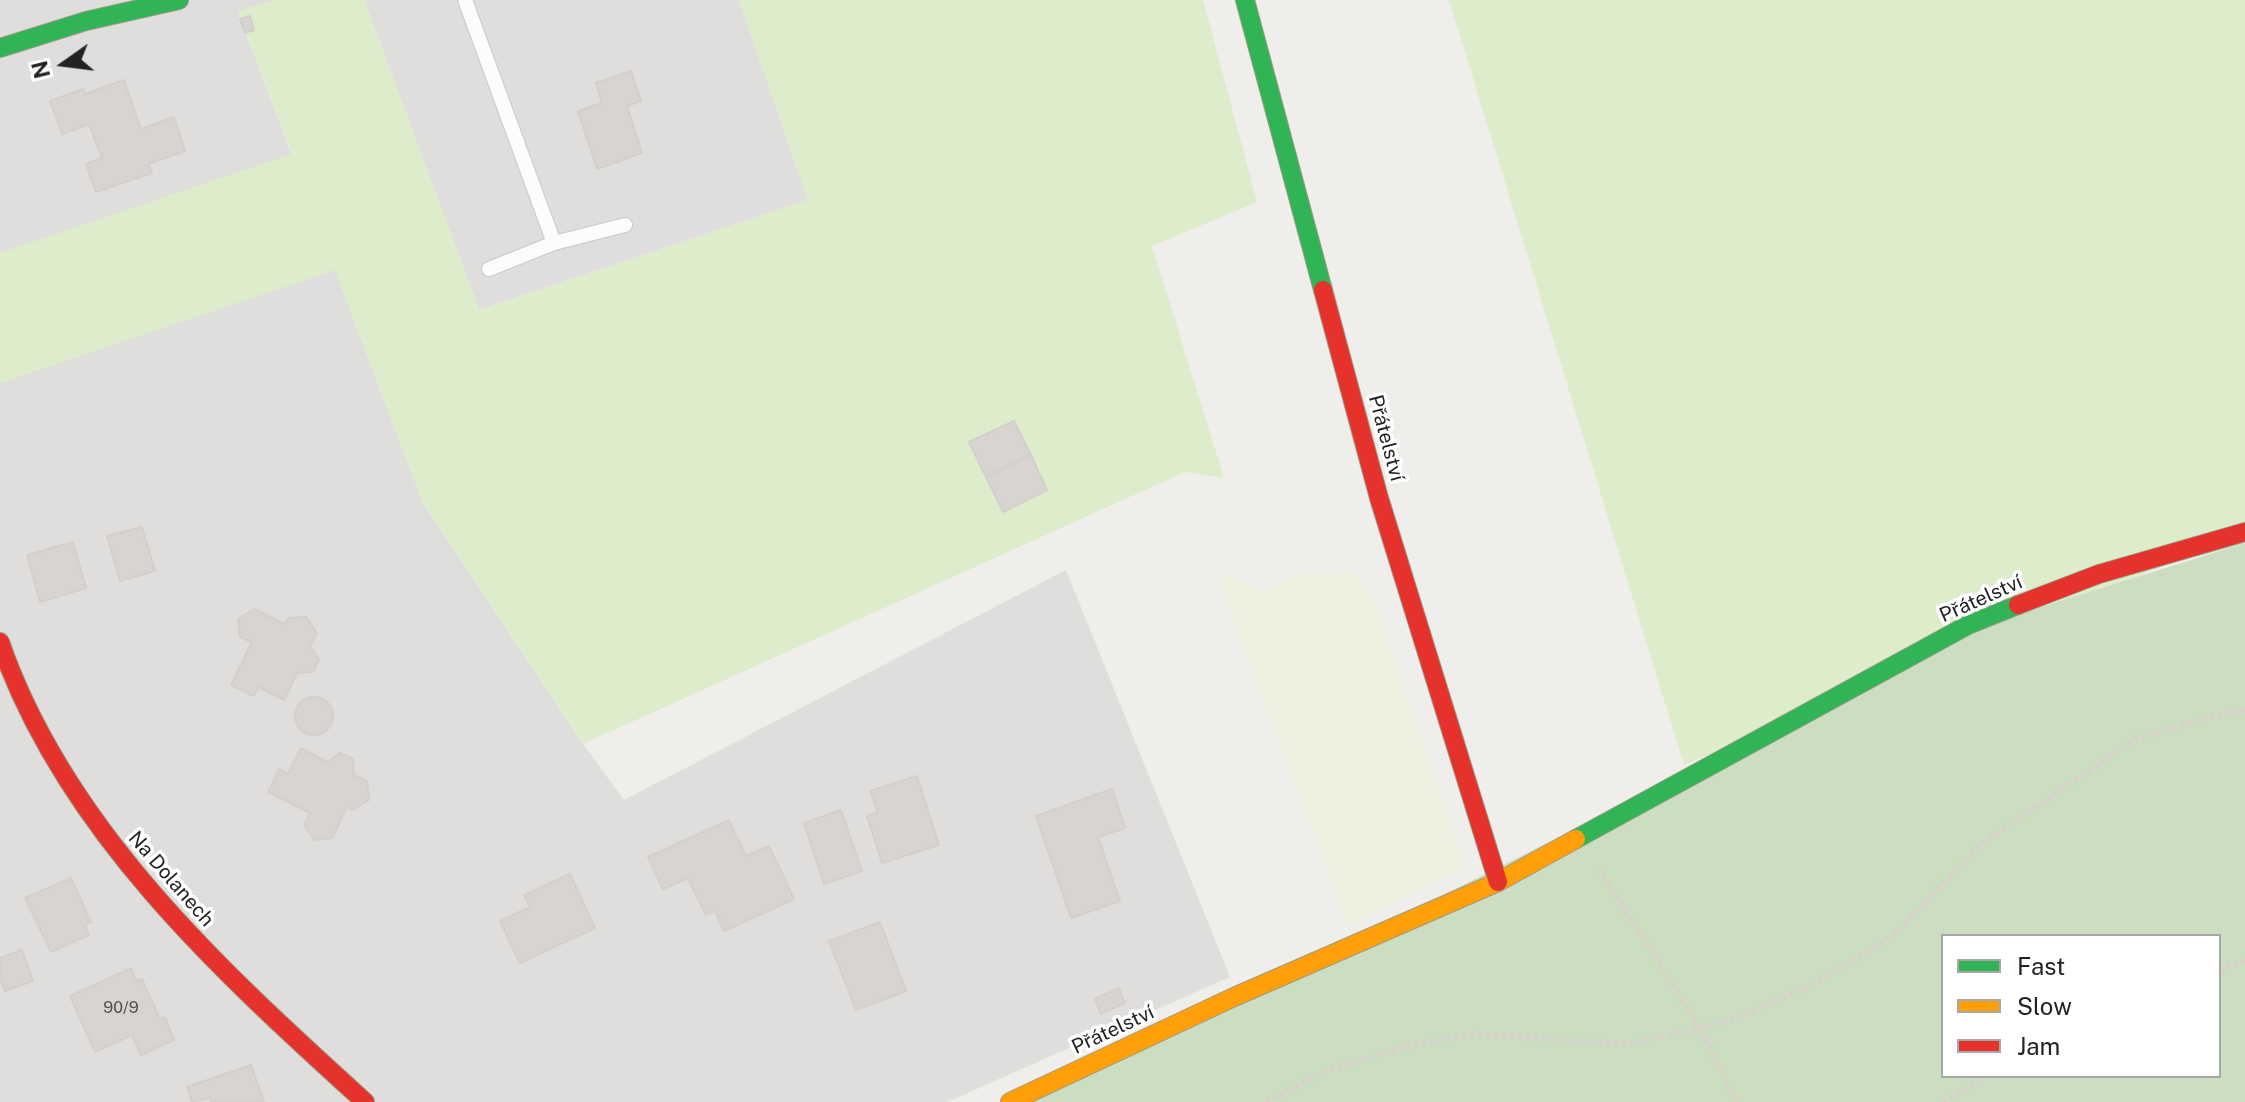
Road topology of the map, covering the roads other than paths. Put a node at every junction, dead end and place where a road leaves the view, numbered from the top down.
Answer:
1 (179, 0) edge
2 (465, 0) edge
3 (1245, 0) edge
4 (0, 48) edge
5 (625, 225) dead end
6 (554, 243) junction
7 (489, 269) dead end
8 (2245, 532) edge
9 (0, 642) edge
10 (1498, 882) junction
11 (365, 1102) edge
12 (1010, 1102) edge

1 - 4 street
2 - 6 lane
3 - 10 street, Přátelství
5 - 6 lane
6 - 7 lane
8 - 10 street, Přátelství
9 - 11 street, Na Dolanech
10 - 12 street, Přátelství

